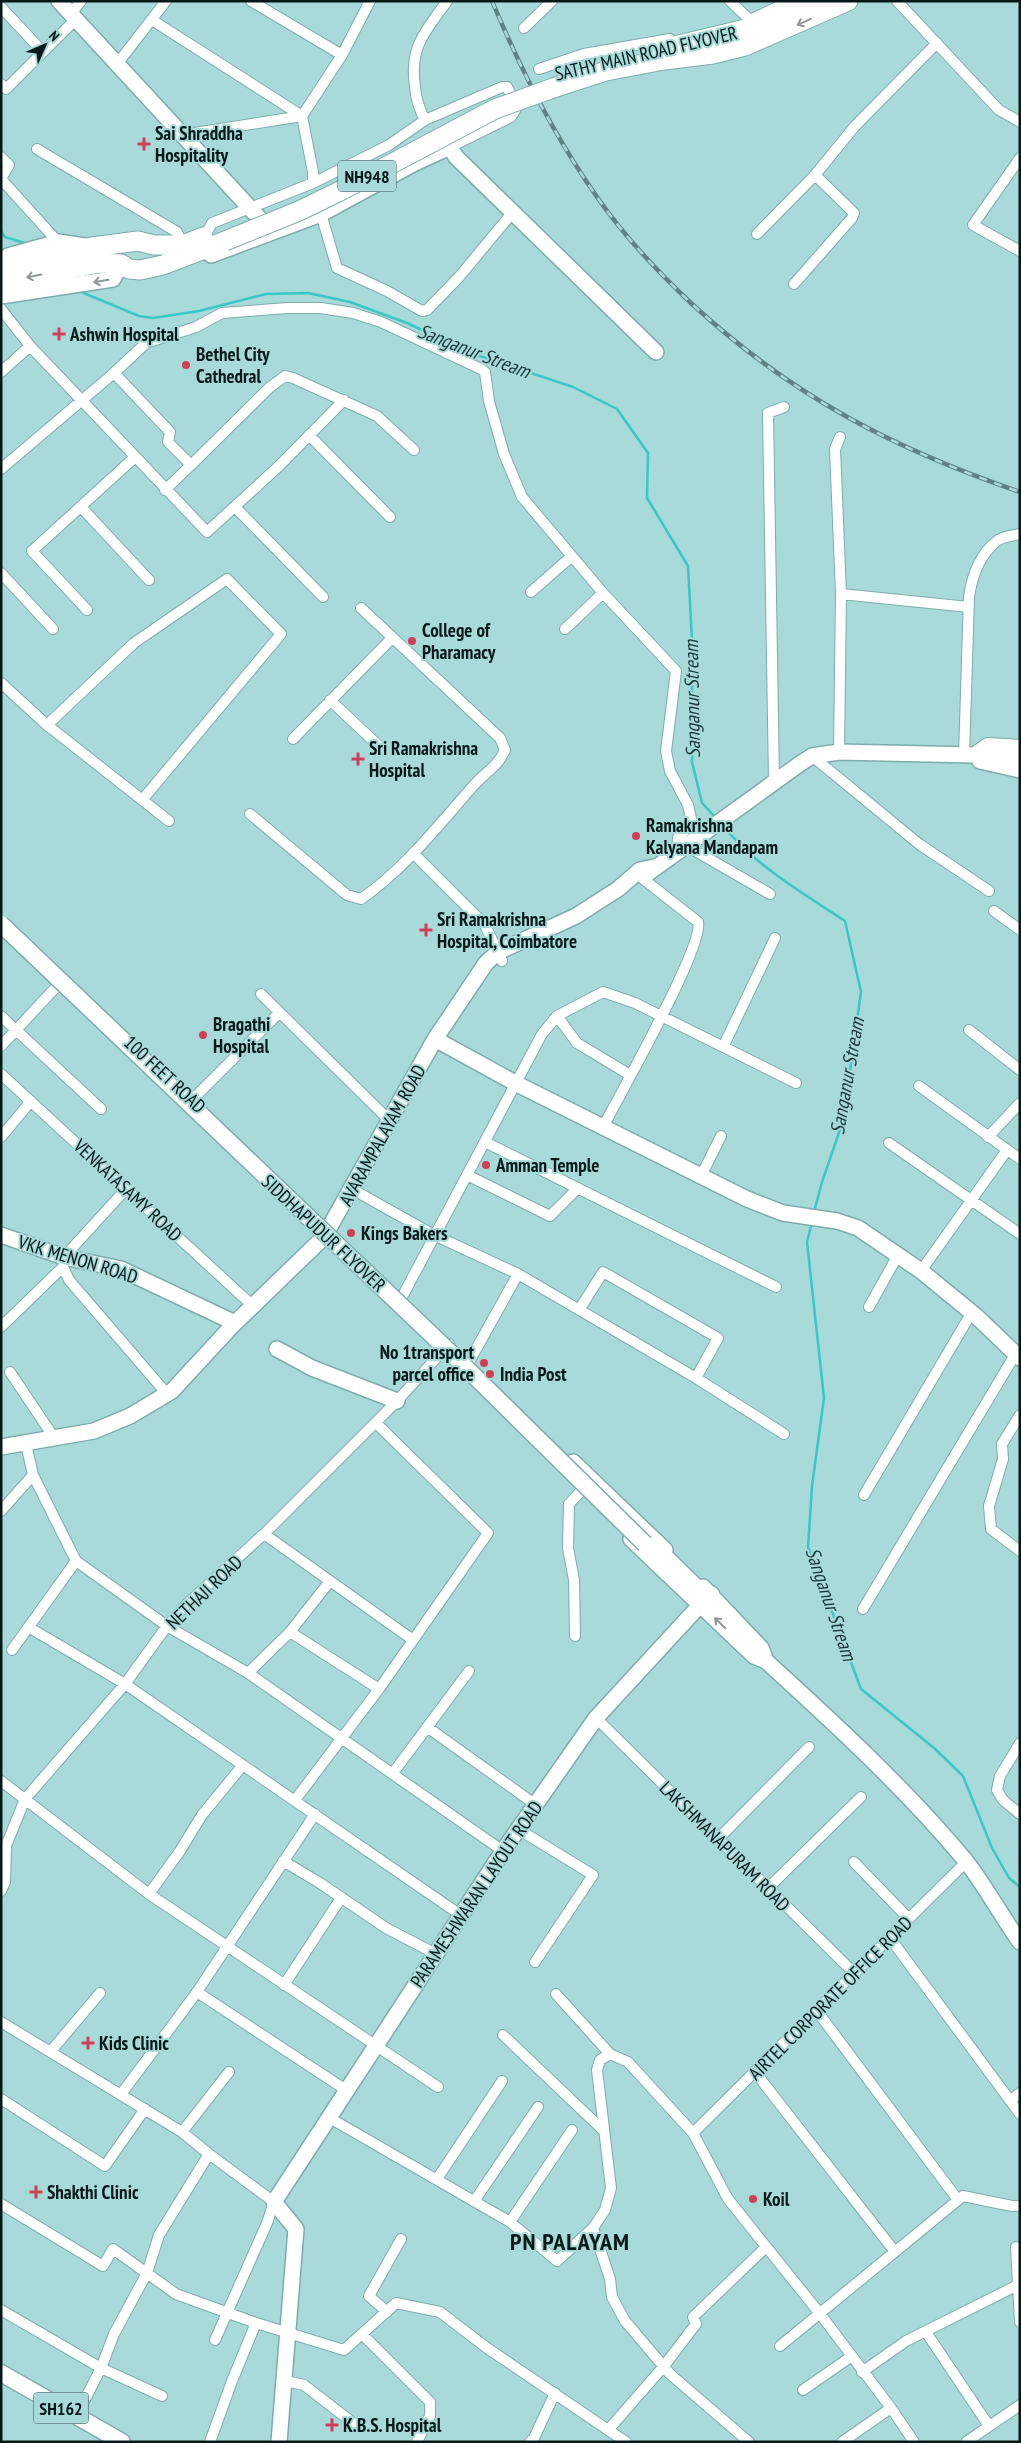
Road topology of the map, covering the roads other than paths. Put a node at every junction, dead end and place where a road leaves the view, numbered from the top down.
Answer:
1 (60, 1) edge
2 (81, 1) edge
3 (166, 1) edge
4 (251, 1) edge
5 (370, 1) edge
6 (447, 1) edge
7 (552, 1) edge
8 (730, 1) edge
9 (790, 1) edge
10 (817, 1) edge
11 (848, 1) edge
12 (897, 1) edge
13 (1, 7) edge
14 (73, 17) junction
15 (152, 20) junction
16 (750, 20) junction
17 (524, 28) dead end
18 (936, 43) junction
19 (42, 51) junction
20 (342, 55) junction
21 (117, 64) junction
22 (539, 69) dead end
23 (1, 84) edge
24 (302, 116) junction
25 (425, 120) junction
26 (1020, 122) edge
27 (182, 135) junction
28 (450, 147) junction
29 (36, 149) dead end
30 (1, 157) edge
31 (1020, 158) edge
32 (815, 175) junction
33 (313, 183) junction
34 (251, 208) junction
35 (513, 212) junction
36 (321, 214) junction
37 (273, 233) junction
38 (757, 234) dead end
39 (218, 236) junction
40 (123, 243) junction
41 (147, 243) junction
42 (188, 249) junction
43 (1020, 251) edge
44 (6, 259) edge
45 (61, 264) junction
46 (125, 267) junction
47 (150, 268) junction
48 (1, 283) edge
49 (794, 284) dead end
50 (1, 296) edge
51 (1, 309) edge
52 (30, 346) junction
53 (656, 352) dead end
54 (1, 372) edge
55 (114, 374) junction
56 (344, 400) junction
57 (80, 401) junction
58 (784, 406) dead end
59 (309, 436) junction
60 (840, 437) dead end
61 (414, 450) dead end
62 (134, 458) junction
63 (191, 465) junction
64 (1, 469) edge
65 (165, 490) junction
66 (81, 507) junction
67 (235, 507) junction
68 (390, 517) dead end
69 (1020, 534) edge
70 (572, 556) junction
71 (1, 573) edge
72 (149, 580) dead end
73 (531, 592) dead end
74 (604, 592) junction
75 (840, 594) junction
76 (323, 597) dead end
77 (969, 607) junction
78 (361, 608) dead end
79 (87, 610) dead end
80 (53, 629) dead end
81 (565, 629) dead end
82 (392, 638) junction
83 (1, 683) edge
84 (330, 700) junction
85 (47, 725) junction
86 (293, 739) dead end
87 (1020, 744) edge
88 (382, 749) dead end
89 (839, 752) junction
90 (972, 755) junction
91 (812, 756) junction
92 (1020, 756) edge
93 (1020, 770) edge
94 (774, 781) junction
95 (143, 800) junction
96 (250, 814) dead end
97 (169, 821) dead end
98 (684, 845) junction
99 (413, 853) junction
100 (654, 867) junction
101 (642, 878) junction
102 (988, 891) dead end
103 (770, 894) dead end
104 (994, 911) dead end
105 (1, 919) edge
106 (1, 924) edge
107 (1, 930) edge
108 (1020, 930) edge
109 (775, 938) dead end
110 (500, 956) junction
111 (58, 984) junction
112 (261, 994) dead end
113 (279, 1013) junction
114 (661, 1015) junction
115 (1, 1016) edge
116 (557, 1016) junction
117 (17, 1030) junction
118 (969, 1030) dead end
119 (439, 1042) junction
120 (724, 1045) junction
121 (1, 1046) edge
122 (1020, 1070) edge
123 (1, 1074) edge
124 (630, 1075) junction
125 (796, 1082) dead end
126 (517, 1084) junction
127 (919, 1086) dead end
128 (193, 1099) junction
129 (31, 1101) junction
130 (1020, 1103) edge
131 (101, 1109) dead end
132 (389, 1120) junction
133 (604, 1127) junction
134 (721, 1136) dead end
135 (1, 1137) edge
136 (988, 1137) junction
137 (485, 1142) junction
138 (889, 1143) dead end
139 (1007, 1150) junction
140 (1020, 1159) edge
141 (467, 1175) junction
142 (701, 1176) junction
143 (127, 1188) junction
144 (578, 1188) junction
145 (359, 1193) junction
146 (970, 1201) junction
147 (329, 1234) junction
148 (434, 1234) junction
149 (1020, 1234) edge
150 (1, 1236) edge
151 (1, 1245) edge
152 (898, 1255) junction
153 (63, 1262) junction
154 (921, 1271) junction
155 (518, 1274) junction
156 (776, 1287) dead end
157 (401, 1299) junction
158 (869, 1306) dead end
159 (254, 1307) junction
160 (579, 1310) junction
161 (972, 1312) junction
162 (234, 1325) junction
163 (1, 1326) edge
164 (446, 1348) junction
165 (277, 1349) dead end
166 (1018, 1355) edge
167 (469, 1362) junction
168 (10, 1372) dead end
169 (696, 1378) junction
170 (167, 1394) junction
171 (397, 1401) junction
172 (1020, 1415) edge
173 (376, 1423) junction
174 (784, 1434) dead end
175 (55, 1439) junction
176 (26, 1444) junction
177 (1, 1447) edge
178 (33, 1475) junction
179 (581, 1491) junction
180 (864, 1495) dead end
181 (1, 1511) edge
182 (264, 1534) junction
183 (1020, 1551) edge
184 (76, 1561) junction
185 (670, 1566) junction
186 (330, 1581) junction
187 (683, 1589) junction
188 (706, 1599) junction
189 (863, 1609) dead end
190 (167, 1626) junction
191 (30, 1628) junction
192 (290, 1632) junction
193 (575, 1636) dead end
194 (413, 1640) junction
195 (12, 1650) dead end
196 (469, 1671) dead end
197 (248, 1673) junction
198 (125, 1684) junction
199 (378, 1688) junction
200 (596, 1718) junction
201 (427, 1727) junction
202 (342, 1737) junction
203 (1020, 1743) edge
204 (809, 1747) dead end
205 (243, 1764) junction
206 (393, 1774) junction
207 (1, 1781) edge
208 (860, 1797) dead end
209 (26, 1799) junction
210 (295, 1800) junction
211 (536, 1805) junction
212 (315, 1814) junction
213 (1020, 1814) edge
214 (518, 1829) junction
215 (718, 1839) junction
216 (503, 1851) junction
217 (3, 1861) edge
218 (283, 1861) junction
219 (854, 1862) dead end
220 (966, 1862) junction
221 (768, 1888) junction
222 (1, 1891) edge
223 (149, 1894) junction
224 (341, 1898) junction
225 (462, 1916) junction
226 (909, 1919) junction
227 (890, 1938) junction
228 (1020, 1942) edge
229 (228, 1945) junction
230 (436, 1954) junction
231 (535, 1962) dead end
232 (854, 1974) junction
233 (284, 1985) junction
234 (197, 1992) junction
235 (100, 1993) dead end
236 (556, 1994) dead end
237 (817, 2011) junction
238 (1, 2022) edge
239 (503, 2035) dead end
240 (374, 2046) junction
241 (51, 2051) junction
242 (610, 2054) junction
243 (229, 2072) dead end
244 (756, 2072) junction
245 (502, 2081) dead end
246 (438, 2087) dead end
247 (346, 2090) junction
248 (122, 2093) junction
249 (1020, 2093) edge
250 (1, 2099) edge
251 (1010, 2101) junction
252 (538, 2107) dead end
253 (145, 2108) junction
254 (1020, 2114) edge
255 (328, 2117) junction
256 (572, 2130) dead end
257 (604, 2131) junction
258 (182, 2132) junction
259 (693, 2133) junction
260 (209, 2154) junction
261 (437, 2179) junction
262 (475, 2200) junction
263 (958, 2200) junction
264 (274, 2202) junction
265 (1, 2204) edge
266 (1020, 2206) edge
267 (510, 2222) junction
268 (593, 2228) junction
269 (401, 2239) dead end
270 (766, 2247) junction
271 (1016, 2247) dead end
272 (895, 2252) junction
273 (147, 2273) junction
274 (1018, 2285) junction
275 (1, 2310) edge
276 (227, 2312) junction
277 (387, 2312) junction
278 (821, 2314) junction
279 (1020, 2322) edge
280 (256, 2323) junction
281 (288, 2332) junction
282 (926, 2332) junction
283 (362, 2334) junction
284 (215, 2340) dead end
285 (780, 2346) dead end
286 (852, 2356) junction
287 (664, 2366) junction
288 (101, 2368) junction
289 (862, 2372) junction
290 (1, 2373) edge
291 (286, 2381) junction
292 (1, 2386) edge
293 (803, 2390) dead end
294 (555, 2393) junction
295 (162, 2396) dead end
296 (1020, 2405) edge
297 (891, 2408) junction
298 (76, 2417) junction
299 (353, 2423) dead end
300 (989, 2426) junction
301 (609, 2429) junction
302 (103, 2442) edge
303 (122, 2442) edge
304 (210, 2442) edge
305 (279, 2442) edge
306 (417, 2442) edge
307 (530, 2442) edge
308 (626, 2442) edge
309 (749, 2442) edge
310 (842, 2442) edge
311 (914, 2442) edge
312 (966, 2442) edge

1 - 14 street
2 - 14 street
3 - 15 street
4 - 20 street
5 - 20 street
6 - 25 street
7 - 17 street
8 - 16 street
9 - 16 street
10 - 39 highway, SATHY MAIN ROAD FLYOVER / NH948
11 -> 39 highway, SATHY MAIN ROAD FLYOVER / NH948, bridge
12 - 18 street
13 - 19 street
14 - 19 street
14 - 21 street
15 - 21 street
15 - 24 street
16 - 22 street
18 - 26 street
18 - 32 street
19 - 23 street
20 - 24 street
21 - 27 street
24 - 27 street
24 - 33 street
25 - 28 street
25 - 33 street
27 - 34 street
28 - 35 street
28 - 36 street
29 - 42 street
30 - 45 street
31 - 43 street
32 - 38 street
32 - 49 street
33 - 34 street
34 - 37 street
34 - 39 street
35 - 36 street
35 - 53 street
36 - 37 street
37 - 42 street
39 - 42 highway, SATHY MAIN ROAD FLYOVER / NH948
40 - 41 highway, NH948
40 - 45 highway, NH948
40 - 46 highway
41 - 42 highway, NH948
41 - 47 highway
42 - 47 highway, NH948
44 - 45 highway, NH948
46 -> 45 highway, NH948
45 -> 48 highway, NH948
45 - 50 street
46 - 47 highway, NH948
51 - 52 street
52 - 54 street
52 - 57 street
55 - 57 street
55 - 63 street
55 - 70 street
56 - 59 street
56 - 61 street
56 - 63 street
57 - 62 street
57 - 64 street
58 - 94 street
59 - 67 street
59 - 68 street
60 - 75 street
62 - 65 street
62 - 66 street
63 - 65 street
65 - 67 street
66 - 72 street
66 - 79 street
67 - 76 street
69 - 77 street
70 - 73 street
70 - 74 street
71 - 80 street
74 - 81 street
74 - 98 street
75 - 77 street
75 - 89 street
77 - 90 street
78 - 82 street
82 - 84 street
82 - 99 street
83 - 85 street
84 - 86 street
84 - 88 street
85 - 95 street
85 - 95 street
87 - 90 street
89 - 90 street
89 - 91 street
90 - 92 street
90 - 93 street
91 - 94 street
91 - 102 street
94 - 98 street
95 - 97 street
96 - 99 street
98 - 100 street
98 - 103 street
99 - 110 street
100 - 101 street
100 - 110 street
101 - 110 street
101 - 114 street
104 - 108 street
105 - 128 street, 100 FEET ROAD
106 - 185 main road, SIDDHAPUDUR FLYOVER, bridge
107 - 111 street
109 - 120 street
110 - 119 street
111 - 117 street
111 - 147 street
112 - 113 street
113 - 128 street
113 - 132 street
114 - 116 street
114 - 120 street
114 - 124 street
115 - 117 street
116 - 124 street
116 - 126 street
117 - 121 street
117 - 131 street
118 - 122 street
119 - 126 street
119 - 132 street, AVARAMPALAYAM ROAD
119 - 145 street
120 - 125 street
123 - 129 street, VENKATASAMY ROAD
124 - 133 street
126 - 133 street
126 - 137 street
127 - 136 street
128 - 147 street, 100 FEET ROAD
129 - 135 street
129 - 143 street, VENKATASAMY ROAD
130 - 136 street
132 - 147 street, AVARAMPALAYAM ROAD
133 - 142 street
134 - 142 street
136 - 139 street
137 - 141 street
137 - 144 street
138 - 146 street
139 - 140 street
139 - 146 street
141 - 144 street
141 - 148 street
142 - 152 street
143 - 153 street
143 - 159 street, VENKATASAMY ROAD
144 - 156 street
145 - 147 street
145 - 148 street
146 - 149 street
146 - 154 street
147 - 157 street
147 - 159 street, AVARAMPALAYAM ROAD
147 - 164 street
148 - 155 street
148 - 157 street
150 - 153 street, VKK MENON ROAD
151 - 153 street, VKK MENON ROAD
152 - 154 street
152 - 158 street
153 - 162 street, VKK MENON ROAD
153 - 163 street
153 - 170 street
154 - 161 street
155 - 160 street
155 - 167 street
157 - 164 street
159 - 162 street, AVARAMPALAYAM ROAD
160 - 169 street
160 - 169 street
161 - 166 street
161 - 180 street
162 - 170 street, AVARAMPALAYAM ROAD
164 - 167 street
164 - 171 street, NETHAJI ROAD
164 - 179 street
165 - 171 street
166 - 189 street
167 - 188 street
168 - 175 street
169 - 174 street
170 - 175 street, AVARAMPALAYAM ROAD
171 - 173 street, NETHAJI ROAD
172 - 183 street
173 - 182 street, NETHAJI ROAD
173 - 194 street
175 - 176 street, AVARAMPALAYAM ROAD
176 - 177 street, AVARAMPALAYAM ROAD
176 - 178 street
178 - 181 street
178 - 184 street
179 - 187 street
179 - 193 street
182 - 186 street
182 - 190 street, NETHAJI ROAD
184 - 190 street
184 - 191 street
185 - 187 main road, SIDDHAPUDUR FLYOVER
185 - 188 main road, SIDDHAPUDUR FLYOVER
186 - 192 street
186 - 194 street
187 - 188 street
188 - 200 street, PARAMESHWARAN LAYOUT ROAD
188 - 220 street
190 - 197 street
190 - 198 street, NETHAJI ROAD
191 - 195 street
191 - 198 street
192 - 197 street
192 - 199 street
194 - 199 street
196 - 201 street
197 - 202 street
198 - 205 street
198 - 209 street, NETHAJI ROAD
199 - 202 street
200 - 211 street, PARAMESHWARAN LAYOUT ROAD
200 - 215 street, LAKSHMANAPURAM ROAD
201 - 206 street
201 - 211 street
202 - 206 street
202 - 210 street
203 - 213 street
204 - 215 street
205 - 210 street
205 - 223 street
206 - 216 street
207 - 209 street
208 - 221 street
209 - 217 street, NETHAJI ROAD
209 - 223 street
210 - 212 street
211 - 214 street, PARAMESHWARAN LAYOUT ROAD
212 - 218 street
212 - 225 street
214 - 216 street, PARAMESHWARAN LAYOUT ROAD
214 - 231 street
215 - 221 street, LAKSHMANAPURAM ROAD
216 - 225 street, PARAMESHWARAN LAYOUT ROAD
217 - 222 street, NETHAJI ROAD
218 - 224 street
218 - 229 street
219 - 226 street
220 - 226 street, AIRTEL CORPORATE OFFICE ROAD
220 - 228 street
221 - 232 street, LAKSHMANAPURAM ROAD
223 - 229 street
224 - 230 street
224 - 233 street
225 - 230 street, PARAMESHWARAN LAYOUT ROAD
226 - 227 street, AIRTEL CORPORATE OFFICE ROAD
227 - 232 street, AIRTEL CORPORATE OFFICE ROAD
227 - 251 street
229 - 233 street
229 - 234 street
230 - 240 street, PARAMESHWARAN LAYOUT ROAD
232 - 237 street, AIRTEL CORPORATE OFFICE ROAD
233 - 240 street
234 - 247 street
234 - 248 street
235 - 241 street
236 - 242 street
237 - 244 street, AIRTEL CORPORATE OFFICE ROAD
237 - 263 street
238 - 241 street
239 - 257 street
240 - 246 street
240 - 247 street, PARAMESHWARAN LAYOUT ROAD
241 - 248 street
242 - 257 street
242 - 259 street
243 - 258 street
244 - 259 street, AIRTEL CORPORATE OFFICE ROAD
244 - 272 street
245 - 261 street
247 - 255 street, PARAMESHWARAN LAYOUT ROAD
248 - 253 street
249 - 251 street
250 - 253 street
251 - 254 street
252 - 262 street
253 - 258 street
255 - 261 street
255 - 264 street, PARAMESHWARAN LAYOUT ROAD
256 - 267 street
257 - 268 street
258 - 260 street
259 - 270 street
260 - 264 street
260 - 273 street
261 - 262 street
262 - 267 street
263 - 266 street
263 - 272 street
264 - 276 street
264 - 281 street
265 - 273 street
267 - 268 street
268 - 287 street
269 - 277 street
270 - 278 street
270 - 287 street
271 - 274 street
272 - 278 street
273 - 276 street
273 - 288 street
274 - 279 street
274 - 282 street
275 - 288 street
276 - 280 street
276 - 284 street
277 - 283 street
277 - 294 street
278 - 285 street
278 - 286 street
280 - 281 street
280 - 304 street
281 - 283 street
281 - 291 street
282 - 289 street
282 - 300 street
283 - 306 street
286 - 289 street
286 - 293 street
287 - 301 street
287 - 309 street
288 - 295 street
288 - 298 street
289 - 297 street
290 - 298 main road, SH162
291 - 299 street
291 - 305 street
292 - 302 main road, SH162
294 - 301 street
294 - 307 street
296 - 300 street
297 - 310 street
297 - 311 street
298 - 303 main road, SH162
300 - 312 street
301 - 308 street

